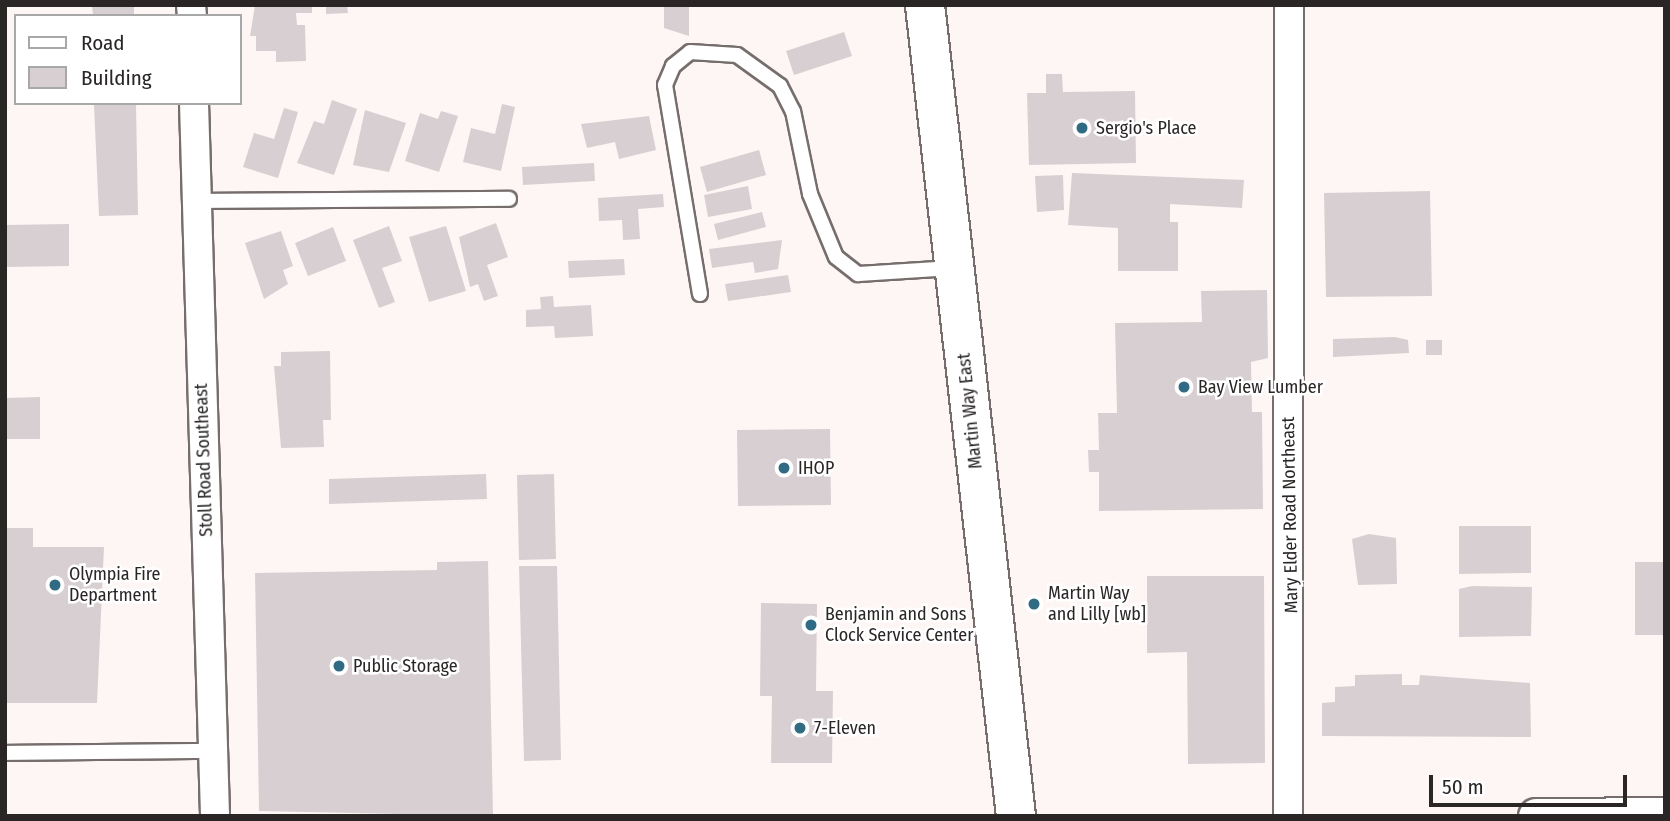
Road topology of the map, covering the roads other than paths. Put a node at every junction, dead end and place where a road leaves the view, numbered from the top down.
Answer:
1 (925, 5) edge
2 (1289, 5) edge
3 (194, 105) edge
4 (509, 199) dead end
5 (197, 201) junction
6 (954, 268) junction
7 (700, 293) dead end
8 (213, 751) junction
9 (5, 753) edge
10 (1665, 815) edge
11 (215, 816) edge
12 (1016, 816) edge
13 (1289, 816) edge
14 (1536, 816) edge

1 - 6 main road, Martin Way East
2 - 13 street, Mary Elder Road Northeast
3 - 5 street, Stoll Road Southeast
4 - 5 lane
5 - 8 street, Stoll Road Southeast
6 - 7 lane
6 - 12 main road, Martin Way East
8 - 9 lane
8 - 11 street, Stoll Road Southeast
10 - 14 street

